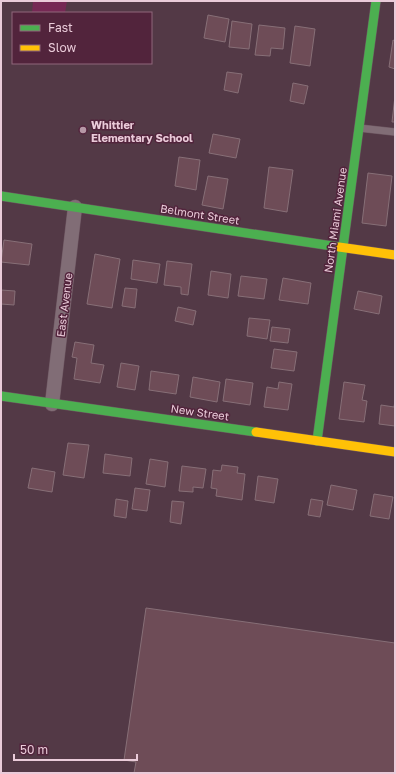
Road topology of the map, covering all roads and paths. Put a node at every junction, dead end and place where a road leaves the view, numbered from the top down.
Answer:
1 (376, 1) edge
2 (359, 128) junction
3 (395, 132) edge
4 (1, 196) edge
5 (75, 207) junction
6 (343, 247) junction
7 (395, 255) edge
8 (1, 396) edge
9 (52, 404) junction
10 (317, 441) junction
11 (395, 452) edge

1 - 2 street, North Miami Avenue
2 - 3 lane
2 - 6 street, North Miami Avenue
4 - 5 street, Belmont Street
5 - 6 street, Belmont Street
5 - 9 street, East Avenue
6 - 7 street, Belmont Street
6 - 10 street, North Miami Avenue
8 - 9 street, New Street
9 - 10 street, New Street
10 - 11 street, New Street

